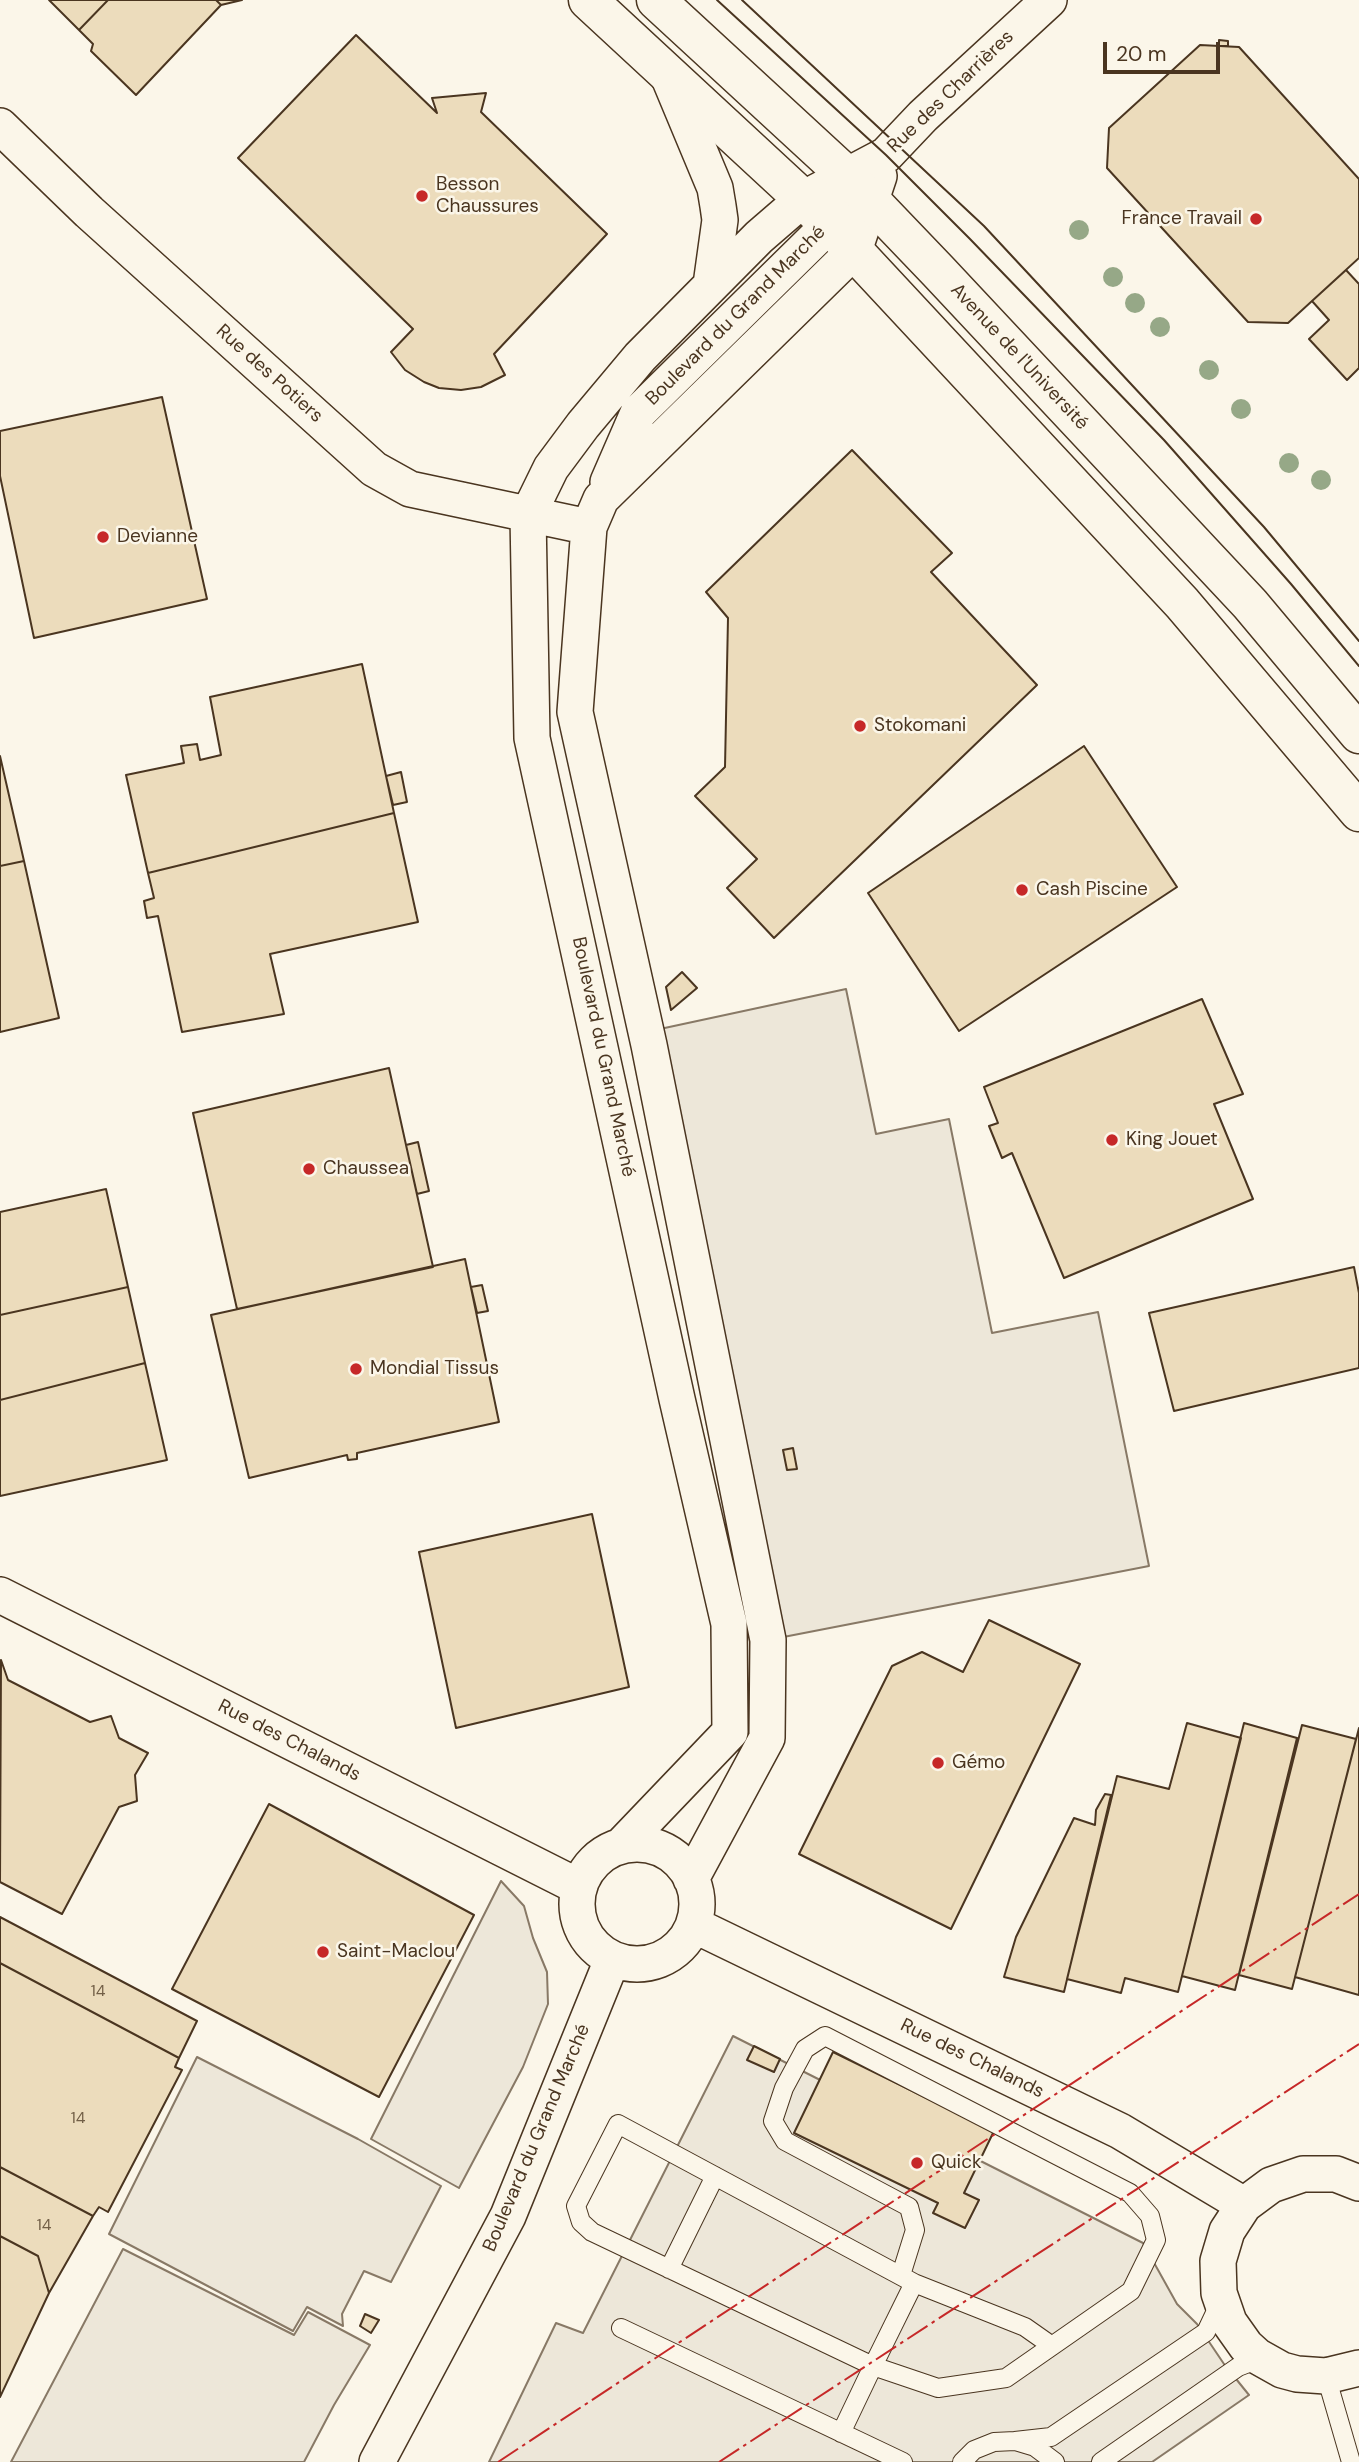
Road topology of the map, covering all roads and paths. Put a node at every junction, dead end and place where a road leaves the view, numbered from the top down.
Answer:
1 (588, 0) edge
2 (656, 0) edge
3 (1049, 0) edge
4 (667, 73) junction
5 (0, 126) edge
6 (886, 155) joint
7 (859, 189) junction
8 (828, 225) junction
9 (711, 285) junction
10 (595, 513) junction
11 (528, 515) junction
12 (1359, 734) edge
13 (1359, 812) edge
14 (0, 1595) edge
15 (621, 1846) junction
16 (691, 1879) junction
17 (579, 1887) junction
18 (694, 1925) junction
19 (612, 1959) junction
20 (715, 2176) junction
21 (1359, 2183) edge
22 (1244, 2205) junction
23 (669, 2269) junction
24 (907, 2279) junction
25 (1219, 2292) junction
26 (621, 2328) dead end
27 (1052, 2346) junction
28 (1270, 2364) junction
29 (873, 2366) junction
30 (1359, 2368) edge
31 (1326, 2376) junction
32 (841, 2433) junction
33 (1015, 2441) junction
34 (377, 2462) edge
35 (902, 2462) edge
36 (962, 2462) edge
37 (1055, 2462) edge
38 (1101, 2462) edge
39 (1351, 2462) edge

1 - 4 main road
2 - 7 main road, Avenue de l'Université
3 - 6 street, Rue des Charrières
4 - 8 main road
4 - 9 street, Boulevard du Grand Marché
5 - 11 street, Rue des Potiers
6 - 7 street, Boulevard du Grand Marché
7 - 8 street, Boulevard du Grand Marché
7 - 8 street, Boulevard du Grand Marché
7 - 12 main road, Avenue de l'Université
8 - 9 street, Boulevard du Grand Marché
8 - 10 street, Boulevard du Grand Marché
8 - 13 main road
9 - 11 street, Boulevard du Grand Marché
10 - 11 street, Rue des Potiers
10 - 16 street, Boulevard du Grand Marché
11 - 15 street, Boulevard du Grand Marché
14 - 17 street, Rue des Chalands
15 - 16 street
15 - 17 street
16 - 18 street
17 - 19 street
18 - 19 street
18 - 22 street, Rue des Chalands
19 - 34 street, Boulevard du Grand Marché
20 - 23 lane
20 - 23 lane
20 - 24 lane
21 - 22 street
22 - 25 street
23 - 29 lane
24 - 27 lane
24 - 27 lane
24 - 29 lane
25 - 28 street
25 - 33 lane
26 - 32 lane
27 - 29 lane
28 - 31 street
28 - 38 lane
29 - 32 lane
30 - 31 street
31 - 39 lane
32 - 35 lane
33 - 36 lane
33 - 37 lane

